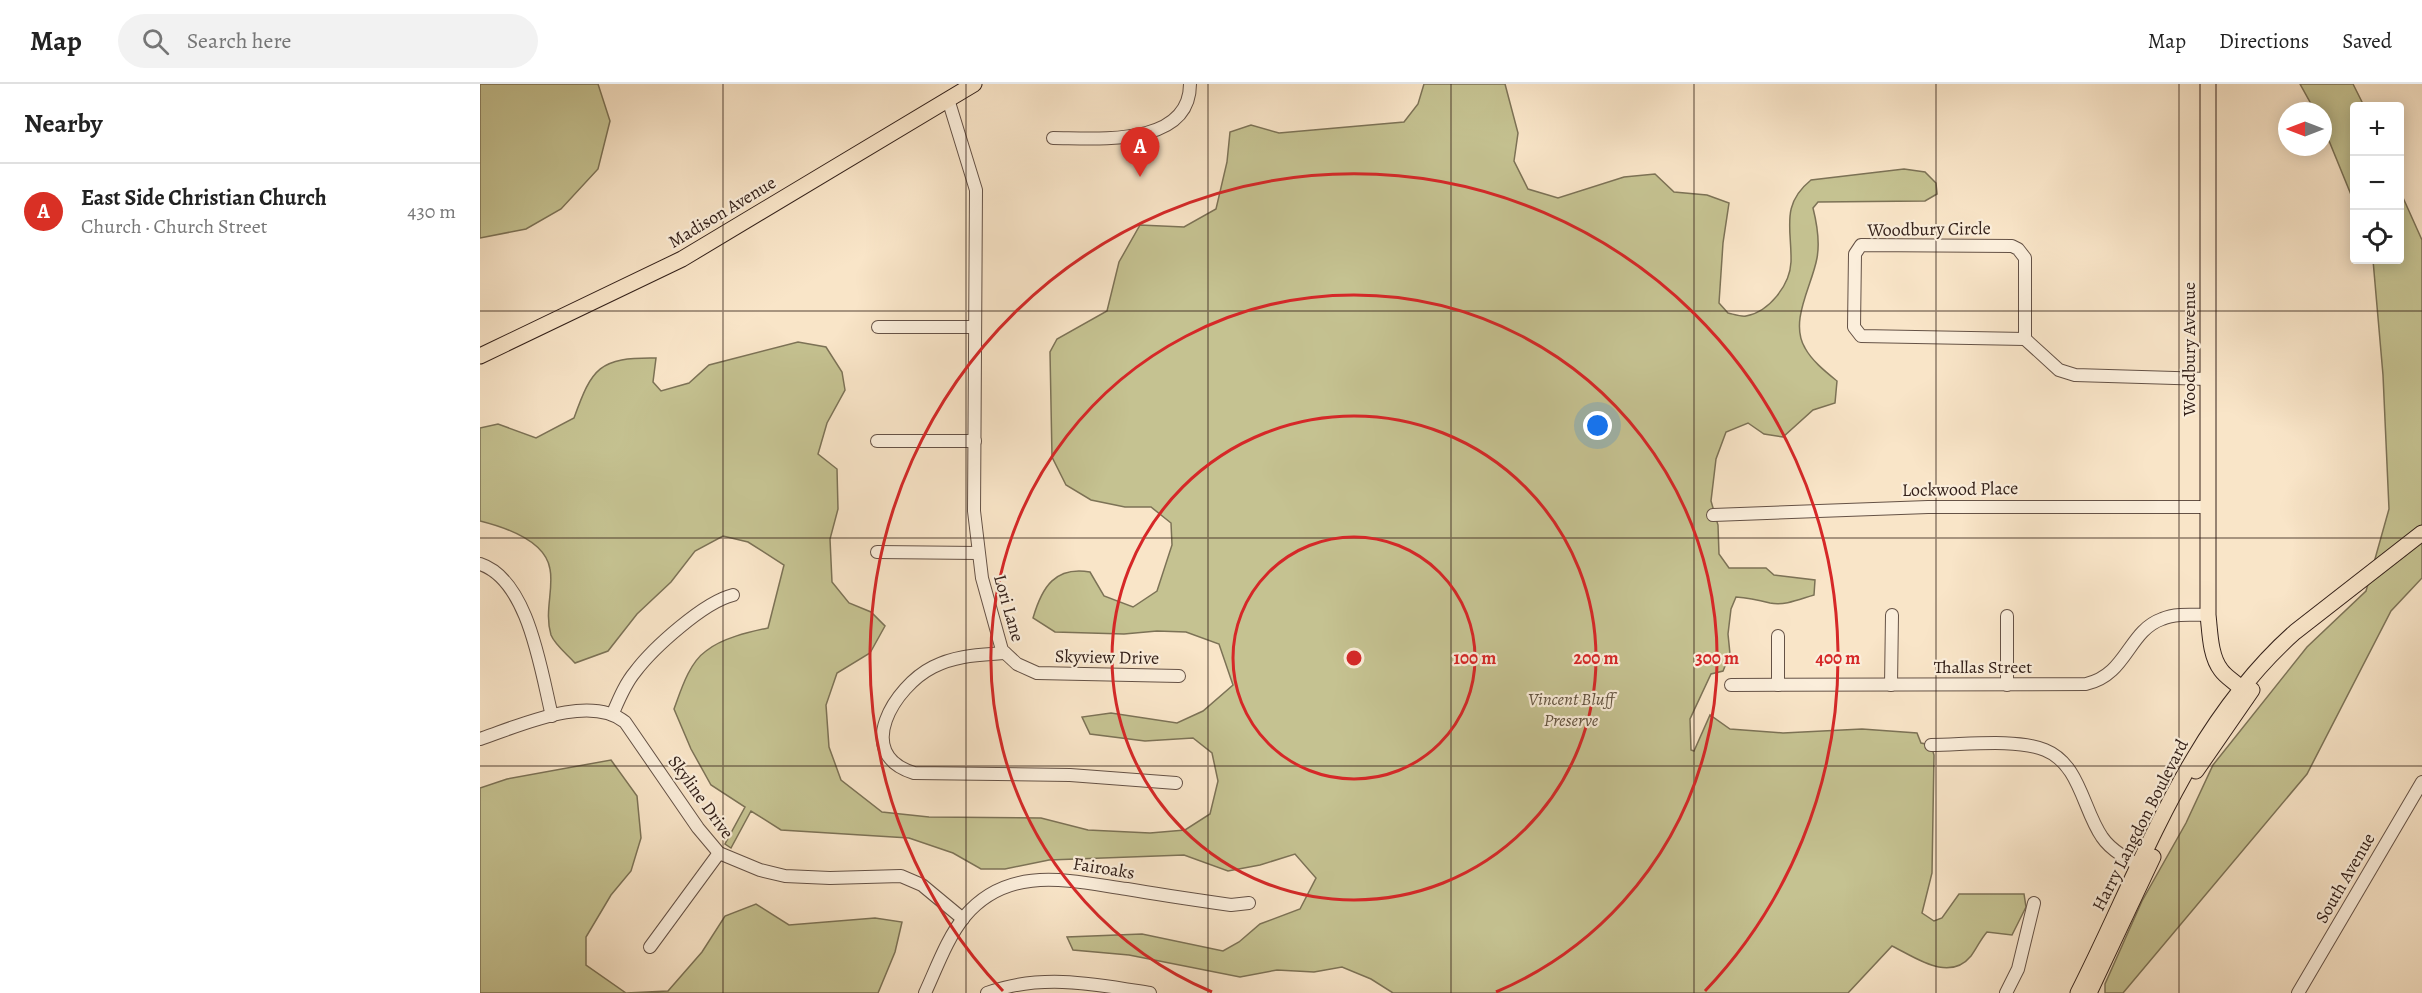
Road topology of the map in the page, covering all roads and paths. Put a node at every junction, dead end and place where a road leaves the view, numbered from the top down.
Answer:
1 (974, 84) edge
2 (1190, 84) edge
3 (2208, 84) edge
4 (948, 99) junction
5 (1053, 138) dead end
6 (878, 327) dead end
7 (975, 327) junction
8 (2025, 339) junction
9 (480, 356) edge
10 (2208, 379) junction
11 (877, 441) dead end
12 (975, 441) junction
13 (2208, 507) junction
14 (1713, 514) dead end
15 (2422, 533) edge
16 (877, 552) dead end
17 (978, 553) junction
18 (480, 564) edge
19 (733, 595) dead end
20 (2327, 608) junction
21 (1892, 615) dead end
22 (2208, 615) junction
23 (2007, 616) dead end
24 (1778, 636) dead end
25 (1005, 653) junction
26 (2254, 672) junction
27 (1179, 676) dead end
28 (2222, 679) junction
29 (1731, 685) dead end
30 (1778, 685) junction
31 (1891, 685) junction
32 (2007, 685) junction
33 (2241, 693) junction
34 (2224, 710) junction
35 (613, 713) junction
36 (552, 716) junction
37 (480, 739) edge
38 (1931, 745) dead end
39 (2422, 782) edge
40 (1176, 783) dead end
41 (719, 853) junction
42 (2143, 867) junction
43 (1249, 903) dead end
44 (2034, 903) dead end
45 (963, 919) junction
46 (650, 947) dead end
47 (925, 993) edge
48 (987, 993) edge
49 (1150, 993) edge
50 (2006, 993) edge
51 (2078, 993) edge
52 (2090, 993) edge
53 (2298, 993) edge

1 - 4 main road, Madison Avenue
2 - 5 street
3 - 10 main road, Woodbury Avenue
4 - 7 street, Lori Lane
4 - 9 main road, Madison Avenue
6 - 7 street
7 - 12 street, Lori Lane
8 - 8 street, Woodbury Circle
8 - 10 street
10 - 13 main road, Woodbury Avenue
11 - 12 street
12 - 17 street, Lori Lane
13 - 14 street, Lockwood Place
13 - 22 main road, Woodbury Avenue
15 - 20 main road, Harry Langdon Boulevard
16 - 17 street
17 - 25 street, Lori Lane
18 - 36 street
19 - 35 street
20 - 26 main road, Harry Langdon Boulevard
20 - 33 main road, Harry Langdon Boulevard
21 - 31 street
22 - 28 main road, Woodbury Avenue
22 - 32 street, Thallas Street
23 - 32 street
24 - 30 street
25 - 27 street, Skyview Drive
25 - 40 street, Lori Lane
26 - 28 main road
26 - 33 main road, Harry Langdon Boulevard
28 - 33 main road, Woodbury Avenue
28 - 34 main road
29 - 30 street, Thallas Street
30 - 31 street, Thallas Street
31 - 32 street, Thallas Street
33 - 34 main road, Harry Langdon Boulevard
33 - 42 main road, Harry Langdon Boulevard
34 - 42 main road, Harry Langdon Boulevard
35 - 36 street
35 - 41 street, Skyline Drive
36 - 37 street
38 - 42 street
39 - 53 street, South Avenue
41 - 45 street, Skyline Drive
41 - 46 street
42 - 51 main road, Harry Langdon Boulevard
42 - 52 main road, Harry Langdon Boulevard
43 - 45 street, Fairoaks
44 - 50 street
45 - 47 street
48 - 49 street

